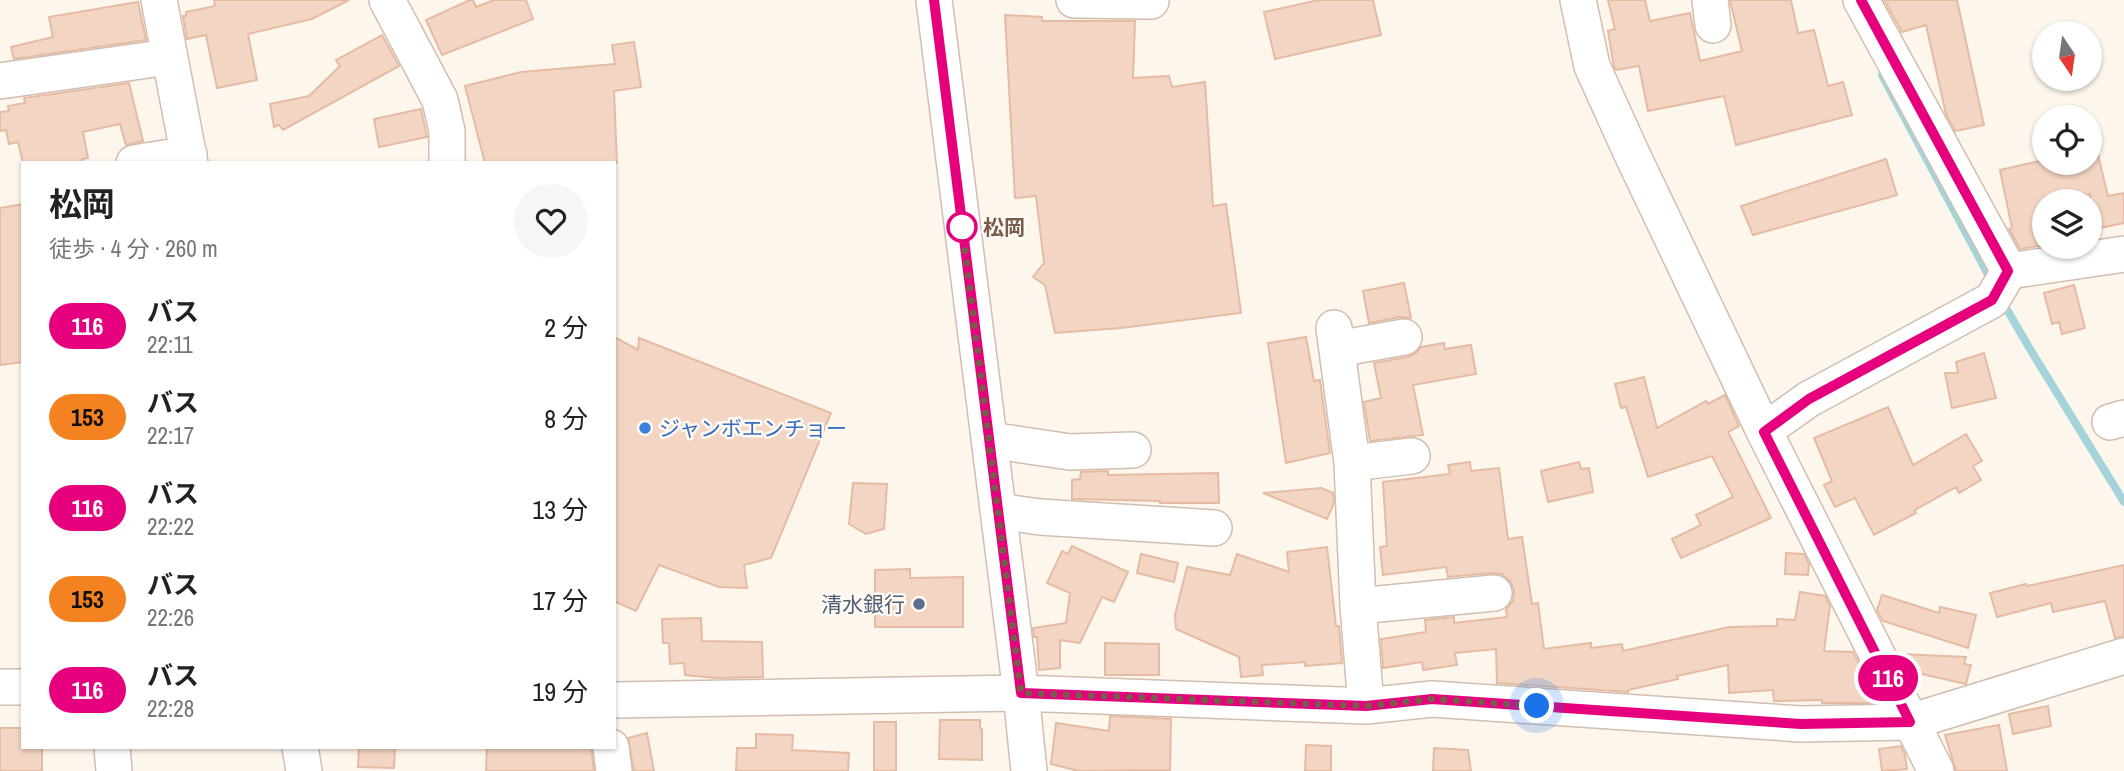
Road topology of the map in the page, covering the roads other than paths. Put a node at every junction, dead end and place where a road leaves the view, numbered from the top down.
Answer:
1 (159, 0) edge
2 (387, 0) edge
3 (934, 0) edge
4 (1074, 0) edge
5 (1578, 0) edge
6 (1861, 0) edge
7 (1151, 1) edge
8 (169, 57) junction
9 (0, 81) edge
10 (190, 158) edge
11 (156, 161) edge
12 (447, 161) edge
13 (2124, 254) edge
14 (2002, 282) junction
15 (1404, 337) dead end
16 (1764, 432) junction
17 (989, 440) junction
18 (1133, 450) dead end
19 (1412, 456) dead end
20 (1352, 463) junction
21 (998, 511) junction
22 (1214, 528) dead end
23 (1494, 593) dead end
24 (1359, 606) junction
25 (2124, 656) edge
26 (0, 687) edge
27 (21, 687) edge
28 (1021, 693) junction
29 (616, 701) edge
30 (1366, 706) junction
31 (1910, 722) junction
32 (112, 749) edge
33 (300, 749) edge
34 (611, 749) edge
35 (114, 771) edge
36 (304, 771) edge
37 (614, 771) edge
38 (1029, 771) edge
39 (1936, 771) edge

1 - 8 street
2 - 12 street
3 - 17 street
4 - 7 street
5 - 16 street
6 - 14 street
8 - 9 street
8 - 10 street
10 - 11 street
13 - 14 street
14 - 16 street
15 - 20 street
16 - 31 street
17 - 18 street
17 - 21 street
19 - 20 street
20 - 24 street
21 - 22 street
21 - 28 street
23 - 24 street
24 - 30 street
25 - 31 street
26 - 27 street
28 - 29 street
28 - 30 street
28 - 38 street
30 - 31 street
31 - 39 street
32 - 35 street
33 - 36 street
34 - 37 street

